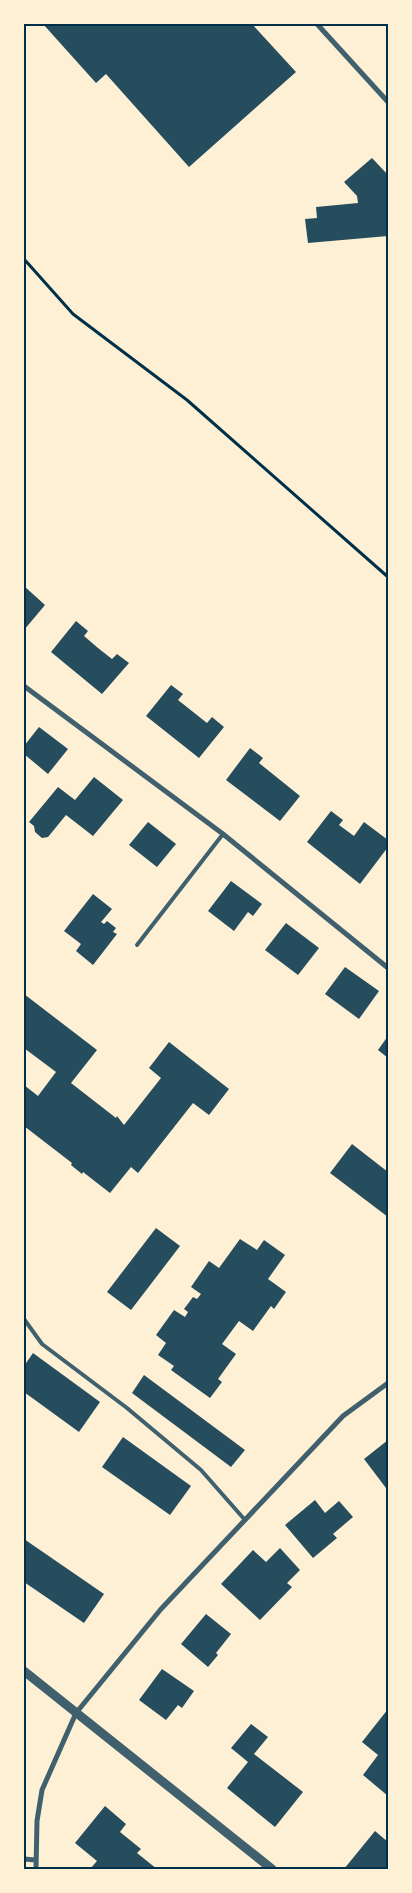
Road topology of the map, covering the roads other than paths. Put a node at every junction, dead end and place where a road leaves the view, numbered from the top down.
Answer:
1 (318, 24) edge
2 (388, 102) edge
3 (24, 686) edge
4 (223, 834) junction
5 (137, 945) dead end
6 (388, 968) edge
7 (24, 1319) edge
8 (388, 1382) edge
9 (245, 1520) junction
10 (24, 1671) edge
11 (76, 1713) junction
12 (24, 1859) edge
13 (35, 1860) junction
14 (36, 1869) edge
15 (272, 1869) edge

1 - 2 street
3 - 4 street
4 - 5 lane
4 - 6 street
7 - 9 lane
8 - 9 street
9 - 11 street
10 - 11 street
11 - 13 street
11 - 15 street
12 - 13 street
13 - 14 street

